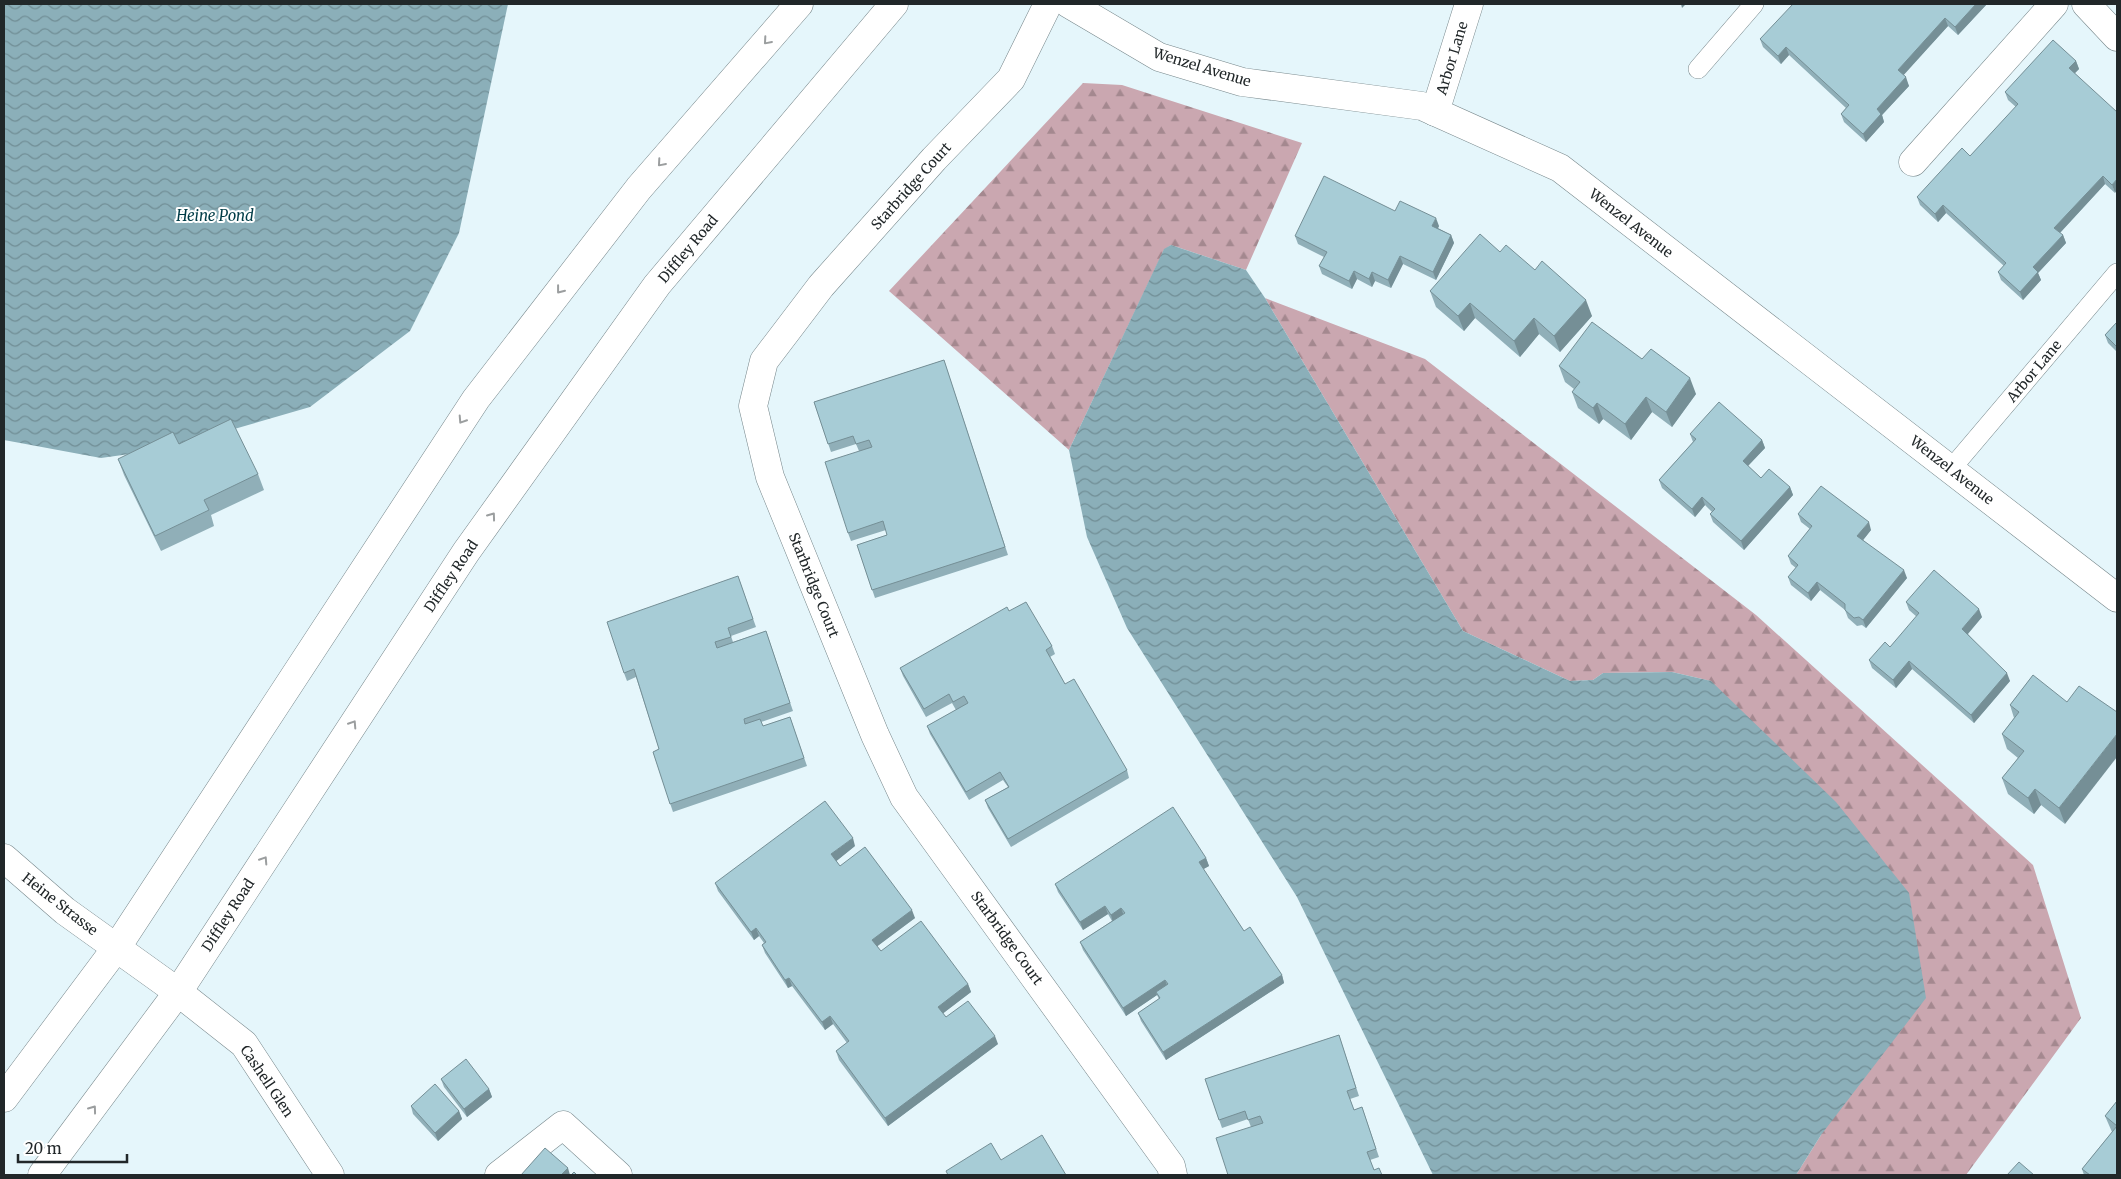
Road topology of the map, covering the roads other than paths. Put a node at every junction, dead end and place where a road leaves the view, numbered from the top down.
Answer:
1 (799, 4) edge
2 (894, 4) edge
3 (1048, 4) edge
4 (1069, 4) edge
5 (1469, 4) edge
6 (1754, 4) edge
7 (2054, 4) edge
8 (2086, 4) edge
9 (2117, 37) edge
10 (1698, 69) dead end
11 (1436, 112) junction
12 (1913, 162) dead end
13 (2117, 273) edge
14 (1951, 469) junction
15 (2117, 598) edge
16 (4, 858) edge
17 (117, 947) junction
18 (178, 992) junction
19 (4, 1098) edge
20 (42, 1175) edge
21 (330, 1175) edge
22 (499, 1175) edge
23 (618, 1175) edge
24 (1173, 1175) edge

1 -> 17 street
18 -> 2 street, Diffley Road
3 - 24 street, Starbridge Court
4 - 11 street, Wenzel Avenue
5 - 11 street, Arbor Lane
6 - 10 lane
7 - 12 street
8 - 9 street
11 - 14 street, Wenzel Avenue
13 - 14 lane, Arbor Lane
14 - 15 street, Wenzel Avenue
16 - 17 street, Heine Strasse
17 - 18 street, Cashell Glen
17 - 19 street
20 -> 18 street, Diffley Road
18 - 21 street, Cashell Glen
22 - 23 street

